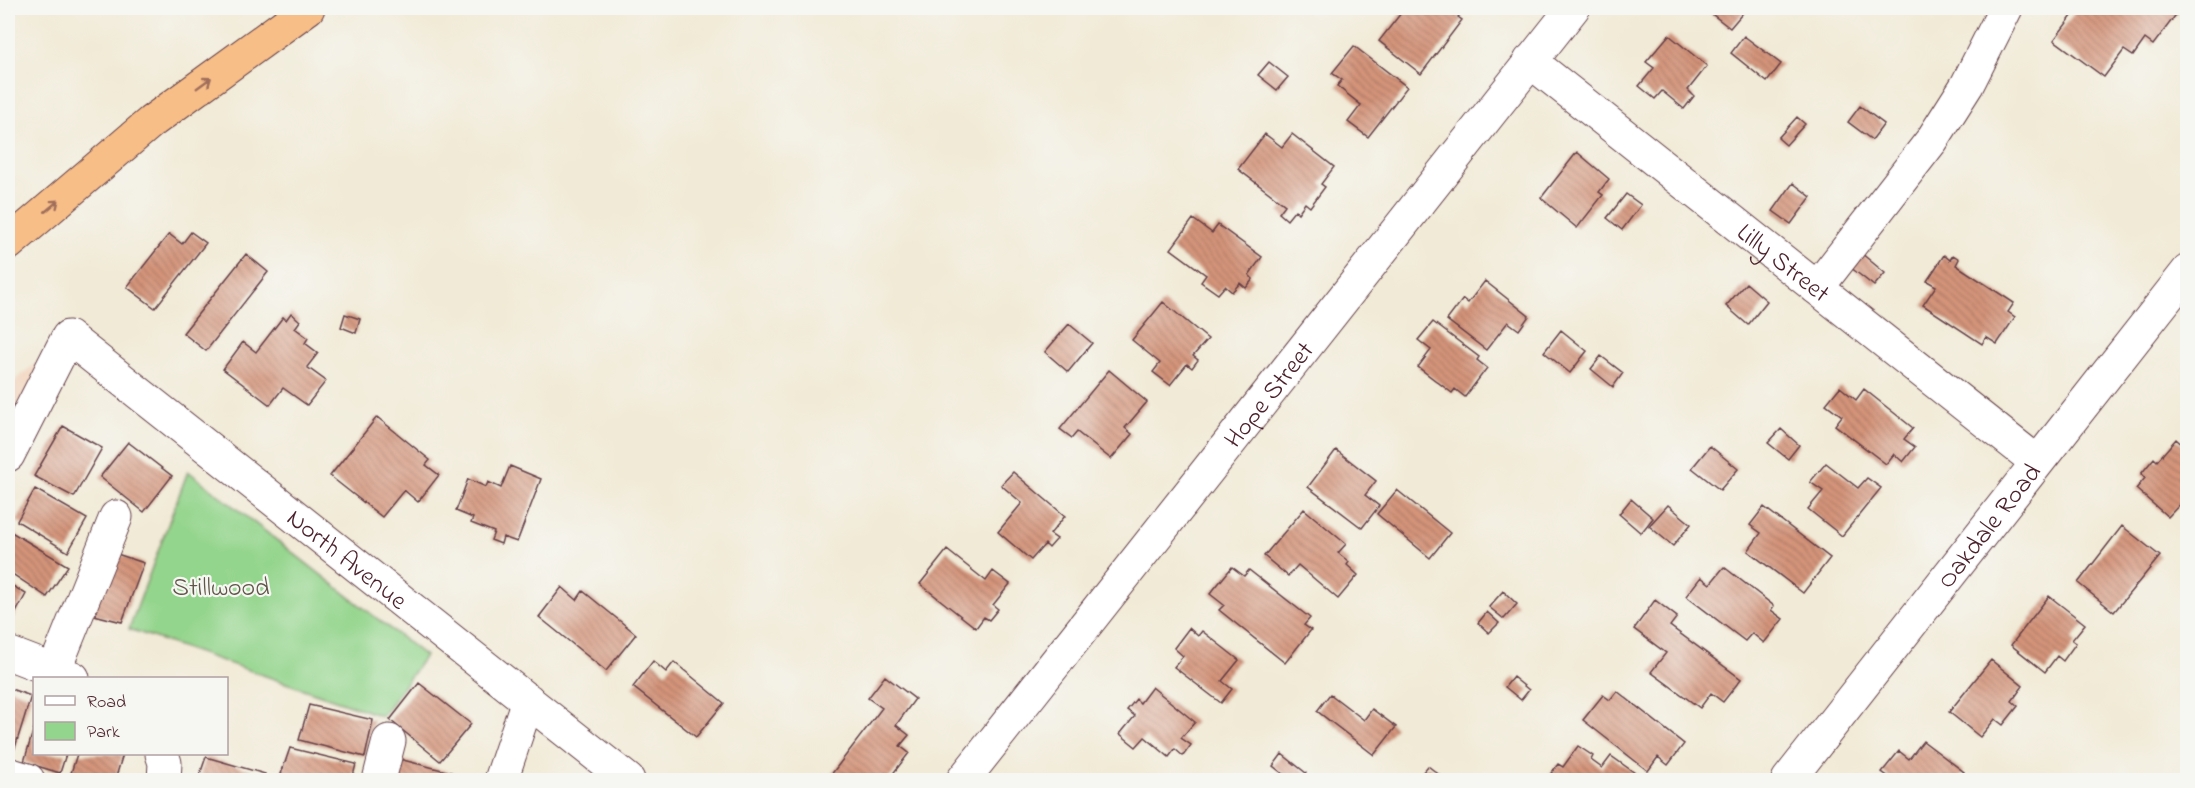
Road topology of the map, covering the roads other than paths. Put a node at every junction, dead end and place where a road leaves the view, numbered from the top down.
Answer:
1 (308, 8) edge
2 (1573, 8) edge
3 (2006, 8) edge
4 (1530, 61) junction
5 (8, 244) edge
6 (2187, 271) edge
7 (1816, 288) junction
8 (8, 455) edge
9 (2037, 462) junction
10 (116, 518) dead end
11 (8, 653) edge
12 (64, 675) edge
13 (528, 700) junction
14 (389, 741) dead end
15 (163, 755) edge
16 (8, 774) edge
17 (28, 780) edge
18 (164, 780) edge
19 (379, 780) edge
20 (501, 780) edge
21 (628, 780) edge
22 (963, 780) edge
23 (1788, 780) edge

5 -> 1 highway
2 - 4 street, Hope Street
3 - 7 street
4 - 7 street, Lilly Street
4 - 22 street, Hope Street
6 - 9 street, Oakdale Road
7 - 9 street, Lilly Street
8 - 13 street, North Avenue
9 - 23 street, Oakdale Road
10 - 12 street
11 - 12 street
13 - 20 street
13 - 21 street, North Avenue
14 - 19 street
15 - 18 street
16 - 17 street

